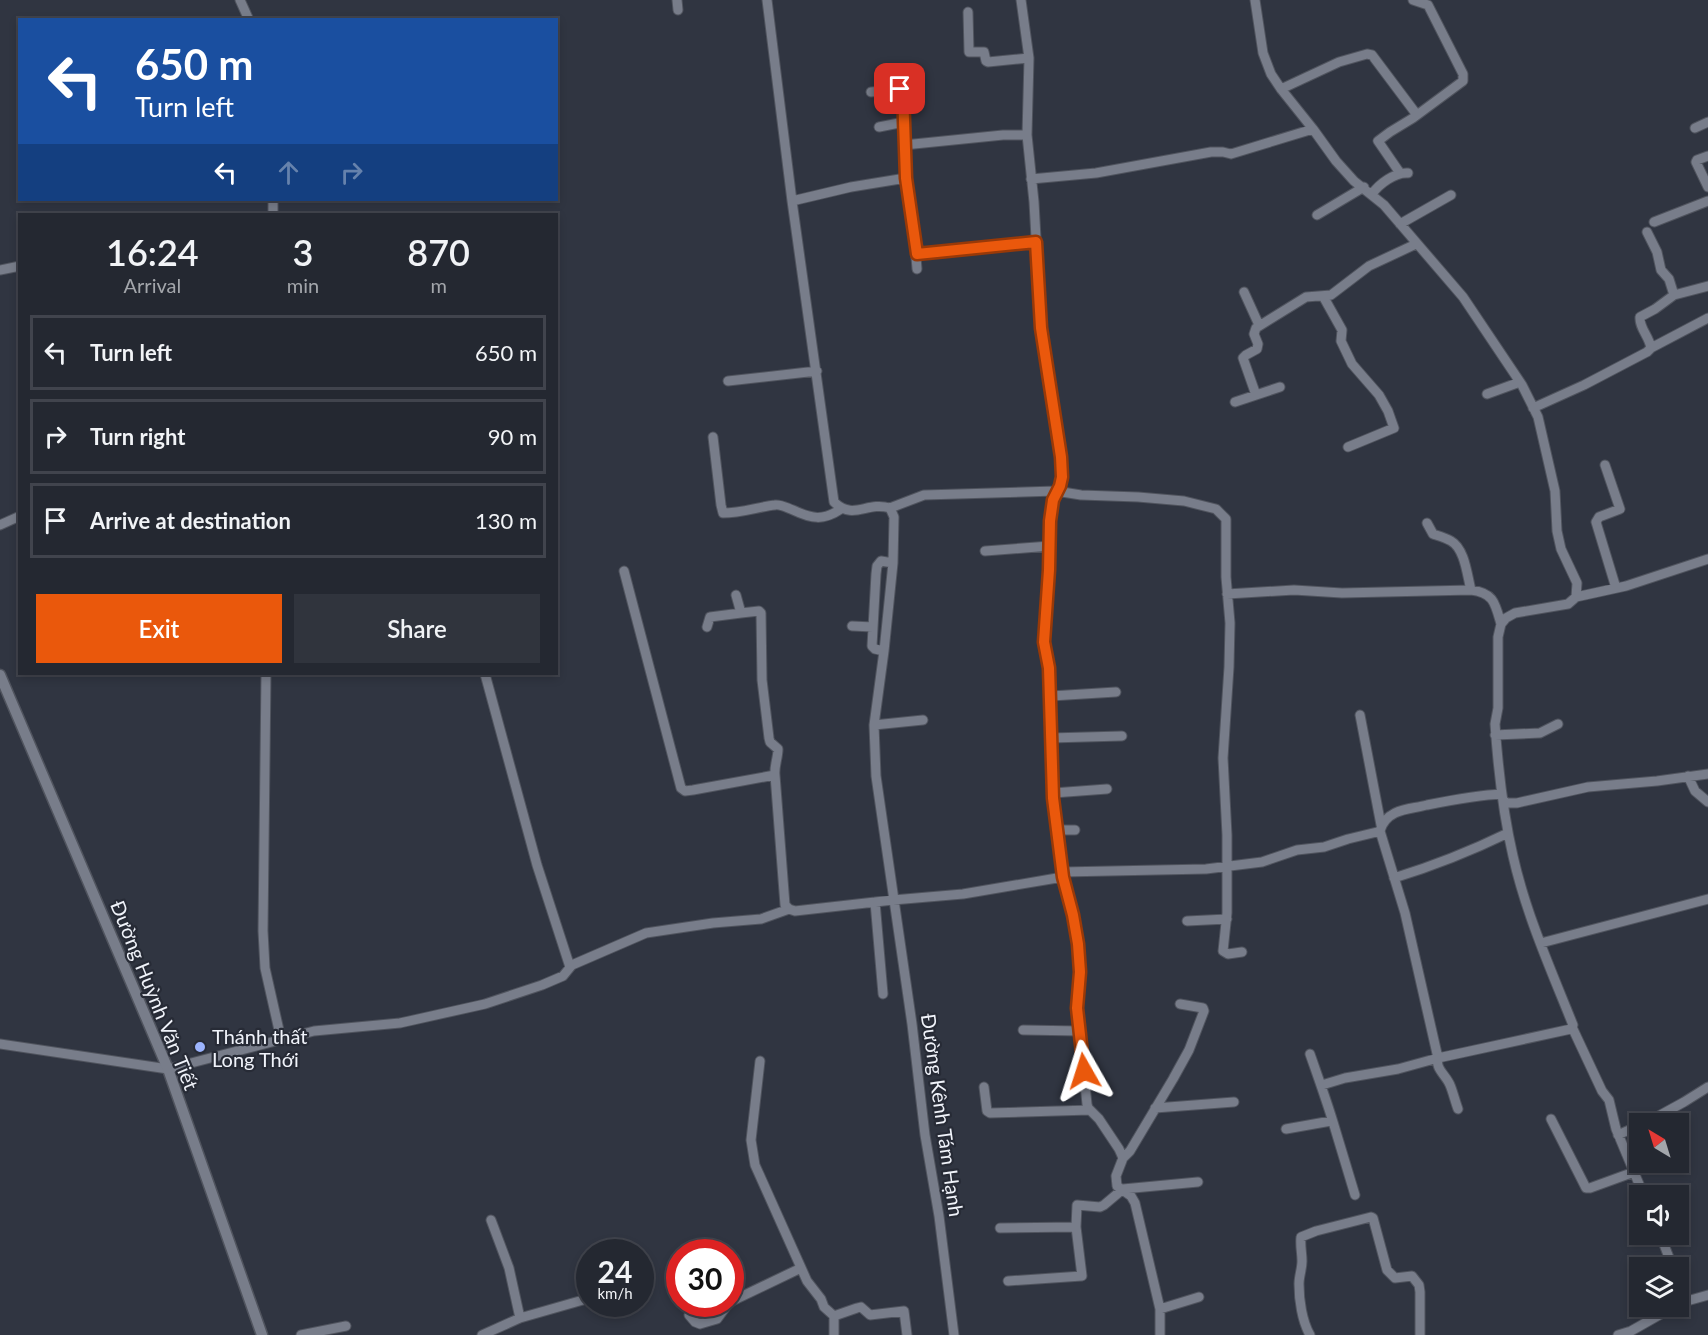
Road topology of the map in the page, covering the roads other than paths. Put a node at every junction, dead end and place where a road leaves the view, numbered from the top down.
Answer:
1 (240, 0) edge
2 (767, 0) edge
3 (1021, 0) edge
4 (1255, 0) edge
5 (1413, 0) edge
6 (969, 12) dead end
7 (248, 18) edge
8 (1029, 58) junction
9 (1281, 89) junction
10 (872, 92) dead end
11 (1417, 115) junction
12 (904, 122) junction
13 (1708, 122) edge
14 (879, 127) dead end
15 (1695, 128) dead end
16 (1313, 129) junction
17 (1027, 135) junction
18 (904, 145) junction
19 (1708, 156) edge
20 (906, 178) junction
21 (1031, 179) junction
22 (1364, 187) junction
23 (1708, 187) edge
24 (1372, 194) junction
25 (1451, 195) dead end
26 (792, 201) junction
27 (1708, 201) edge
28 (1317, 215) dead end
29 (1654, 222) dead end
30 (1400, 224) junction
31 (1647, 232) dead end
32 (1036, 242) junction
33 (1416, 244) junction
34 (917, 254) junction
35 (18, 266) edge
36 (917, 269) dead end
37 (0, 270) edge
38 (1708, 286) edge
39 (1244, 292) dead end
40 (1674, 295) junction
41 (1323, 296) junction
42 (1708, 318) edge
43 (1259, 325) junction
44 (1651, 348) junction
45 (817, 371) junction
46 (728, 381) dead end
47 (1520, 382) junction
48 (1280, 387) dead end
49 (1487, 394) dead end
50 (1256, 395) junction
51 (1235, 402) dead end
52 (1533, 408) junction
53 (713, 437) dead end
54 (1348, 447) dead end
55 (1605, 465) dead end
56 (1056, 491) junction
57 (890, 508) junction
58 (842, 509) junction
59 (18, 517) edge
60 (1427, 523) dead end
61 (0, 525) edge
62 (1050, 546) junction
63 (985, 551) dead end
64 (1708, 559) edge
65 (893, 563) junction
66 (624, 571) dead end
67 (1616, 588) junction
68 (1471, 590) junction
69 (1227, 594) junction
70 (736, 595) dead end
71 (1576, 597) junction
72 (741, 613) junction
73 (1501, 624) junction
74 (852, 626) dead end
75 (707, 627) dead end
76 (873, 627) junction
77 (884, 651) junction
78 (0, 675) edge
79 (266, 675) edge
80 (485, 675) edge
81 (1116, 692) dead end
82 (1051, 696) junction
83 (1360, 715) dead end
84 (923, 720) dead end
85 (1558, 723) dead end
86 (874, 725) junction
87 (1495, 735) junction
88 (1122, 736) dead end
89 (1050, 738) junction
90 (1708, 774) edge
91 (775, 775) junction
92 (1688, 777) junction
93 (1107, 789) dead end
94 (1053, 793) junction
95 (1502, 797) junction
96 (1708, 802) edge
97 (1381, 828) junction
98 (1057, 830) junction
99 (1075, 830) dead end
100 (1508, 833) junction
101 (1227, 866) junction
102 (1063, 875) junction
103 (1394, 878) junction
104 (1708, 899) edge
105 (893, 900) junction
106 (875, 902) junction
107 (789, 909) junction
108 (1227, 919) junction
109 (1187, 921) dead end
110 (1541, 944) junction
111 (1242, 952) dead end
112 (570, 967) junction
113 (883, 994) dead end
114 (1180, 1004) dead end
115 (1572, 1027) junction
116 (1023, 1030) dead end
117 (1080, 1031) junction
118 (281, 1039) junction
119 (0, 1044) edge
120 (1310, 1054) dead end
121 (1438, 1058) junction
122 (759, 1061) dead end
123 (168, 1069) junction
124 (1322, 1085) junction
125 (984, 1087) dead end
126 (1708, 1087) edge
127 (1234, 1101) dead end
128 (1155, 1108) junction
129 (1458, 1109) dead end
130 (1090, 1110) junction
131 (1664, 1113) edge
132 (1551, 1119) dead end
133 (1333, 1122) junction
134 (1286, 1130) dead end
135 (1629, 1130) edge
136 (1618, 1135) junction
137 (1122, 1158) junction
138 (1629, 1160) edge
139 (1631, 1173) edge
140 (1198, 1182) dead end
141 (1123, 1190) junction
142 (1355, 1195) dead end
143 (491, 1220) dead end
144 (1076, 1227) junction
145 (1000, 1228) dead end
146 (801, 1268) junction
147 (1008, 1281) dead end
148 (1708, 1295) edge
149 (744, 1296) edge
150 (1199, 1298) dead end
151 (1689, 1301) edge
152 (576, 1302) edge
153 (1160, 1309) junction
154 (834, 1316) junction
155 (691, 1317) edge
156 (718, 1317) edge
157 (1656, 1317) edge
158 (520, 1318) junction
159 (346, 1326) dead end
160 (262, 1335) edge
161 (301, 1335) edge
162 (482, 1335) edge
163 (834, 1335) edge
164 (907, 1335) edge
165 (954, 1335) edge
166 (1160, 1335) edge
167 (1310, 1335) edge
168 (1420, 1335) edge
169 (1618, 1335) edge

1 - 7 street
2 - 26 street
3 - 8 street
4 - 9 street
5 - 11 street
6 - 8 street
8 - 17 street
9 - 11 street
9 - 16 street
10 - 12 street
11 - 24 street
12 - 14 street
12 - 18 street
13 - 15 street
16 - 21 street
16 - 22 street
17 - 18 street
17 - 21 street
18 - 20 street
19 - 23 street
20 - 26 street
20 - 34 street
21 - 32 street
22 - 24 street
22 - 28 street
24 - 30 street
25 - 30 street
26 - 45 street
27 - 29 street
30 - 33 street
31 - 40 street
32 - 34 street
32 - 56 street
33 - 41 street
33 - 47 street
34 - 36 street
35 - 37 street
38 - 40 street
39 - 43 street
40 - 44 street
41 - 43 street
41 - 54 street
42 - 44 street
43 - 50 street
44 - 52 street
45 - 46 street
45 - 58 street
47 - 49 street
47 - 52 street
48 - 50 street
50 - 51 street
52 - 71 street
53 - 58 street
55 - 67 street
56 - 57 street
56 - 62 street
56 - 69 street
57 - 58 street
57 - 65 street, Đường Kênh Tám Hạnh
59 - 61 street
60 - 68 street
62 - 63 street
62 - 82 street
64 - 67 street
65 - 76 street
65 - 77 street, Đường Kênh Tám Hạnh
66 - 91 street
67 - 71 street
68 - 69 street
68 - 73 street
69 - 101 street
70 - 72 street
71 - 73 street
72 - 75 street
72 - 91 street
73 - 87 street
74 - 76 street
76 - 77 street
77 - 86 street, Đường Kênh Tám Hạnh
78 - 123 street, Đường Huỳnh Văn Tiết
79 - 118 street
80 - 112 street
81 - 82 street
82 - 89 street
83 - 97 street
84 - 86 street
85 - 87 street
86 - 105 street, Đường Kênh Tám Hạnh
87 - 95 street
88 - 89 street
89 - 94 street
90 - 92 street
91 - 107 street
92 - 95 street
92 - 96 street
93 - 94 street
94 - 98 street
95 - 97 street
95 - 100 street
97 - 101 street
97 - 103 street
98 - 99 street
98 - 102 street
100 - 103 street
100 - 110 street
101 - 102 street
101 - 108 street
102 - 105 street
102 - 117 street
103 - 121 street
104 - 110 street
105 - 106 street
105 - 165 street, Đường Kênh Tám Hạnh
106 - 107 street
106 - 113 street
107 - 112 street
108 - 109 street
108 - 111 street
110 - 115 street
112 - 118 street
114 - 128 street
115 - 121 street
115 - 136 street
116 - 117 street
117 - 130 street
118 - 123 street
119 - 123 street
120 - 124 street
121 - 124 street
121 - 129 street
122 - 146 street
123 - 160 street, Đường Huỳnh Văn Tiết
124 - 133 street
125 - 130 street
126 - 131 street
127 - 128 street
128 - 137 street
130 - 137 street
132 - 139 street
133 - 134 street
133 - 142 street
135 - 136 street
136 - 138 street
137 - 141 street
140 - 141 street
141 - 144 street
141 - 153 street
143 - 158 street
144 - 145 street
144 - 147 street
146 - 149 street
146 - 154 street
148 - 151 street
150 - 153 street
152 - 158 street
153 - 166 street
154 - 163 street
154 - 164 street
155 - 156 street
157 - 169 street
158 - 162 street
159 - 161 street
167 - 168 street

